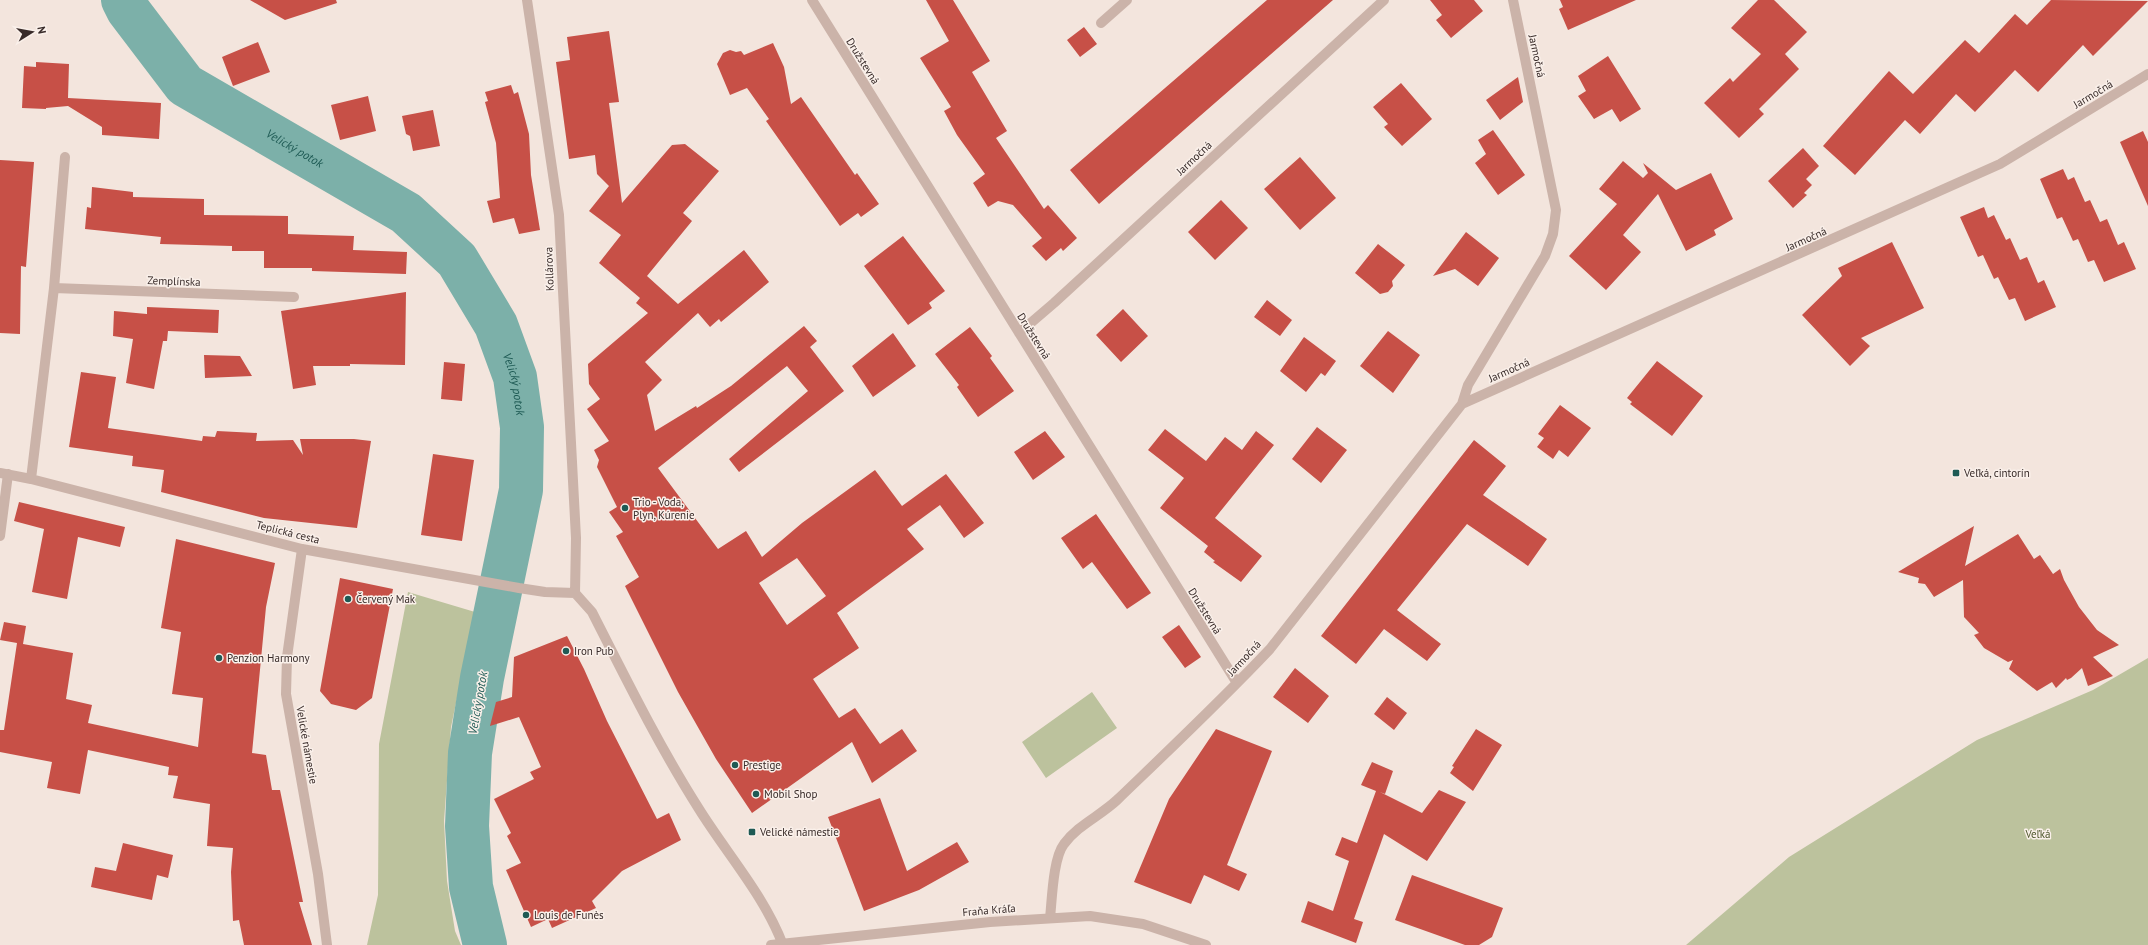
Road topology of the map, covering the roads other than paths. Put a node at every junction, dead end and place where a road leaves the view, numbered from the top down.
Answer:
1 (527, 0) edge
2 (812, 0) edge
3 (1127, 0) edge
4 (1384, 0) edge
5 (1513, 0) edge
6 (1101, 23) dead end
7 (2148, 74) edge
8 (65, 157) dead end
9 (54, 288) junction
10 (294, 297) dead end
11 (1018, 333) junction
12 (1462, 404) junction
13 (4, 473) edge
14 (31, 479) junction
15 (0, 536) edge
16 (302, 549) junction
17 (575, 593) junction
18 (1237, 683) junction
19 (1050, 918) junction
20 (783, 944) edge
21 (327, 945) edge
22 (771, 945) edge
23 (1206, 945) edge

1 - 17 street, Kollárova
2 - 11 street, Družstevná
3 - 6 street
4 - 11 street, Jarmočná
5 - 12 street, Jarmočná
7 - 12 street, Jarmočná
8 - 9 street
9 - 10 street, Zemplínska
9 - 14 street
11 - 18 street, Družstevná
12 - 18 street, Jarmočná
13 - 14 street, Teplická cesta
13 - 15 street
14 - 16 street, Teplická cesta
16 - 17 street, Teplická cesta
16 - 21 street, Velické námestie
17 - 20 street
18 - 19 street, Jarmočná
19 - 20 street, Fraňa Kráľa
19 - 23 street, Fraňa Kráľa
20 - 22 street, Fraňa Kráľa

